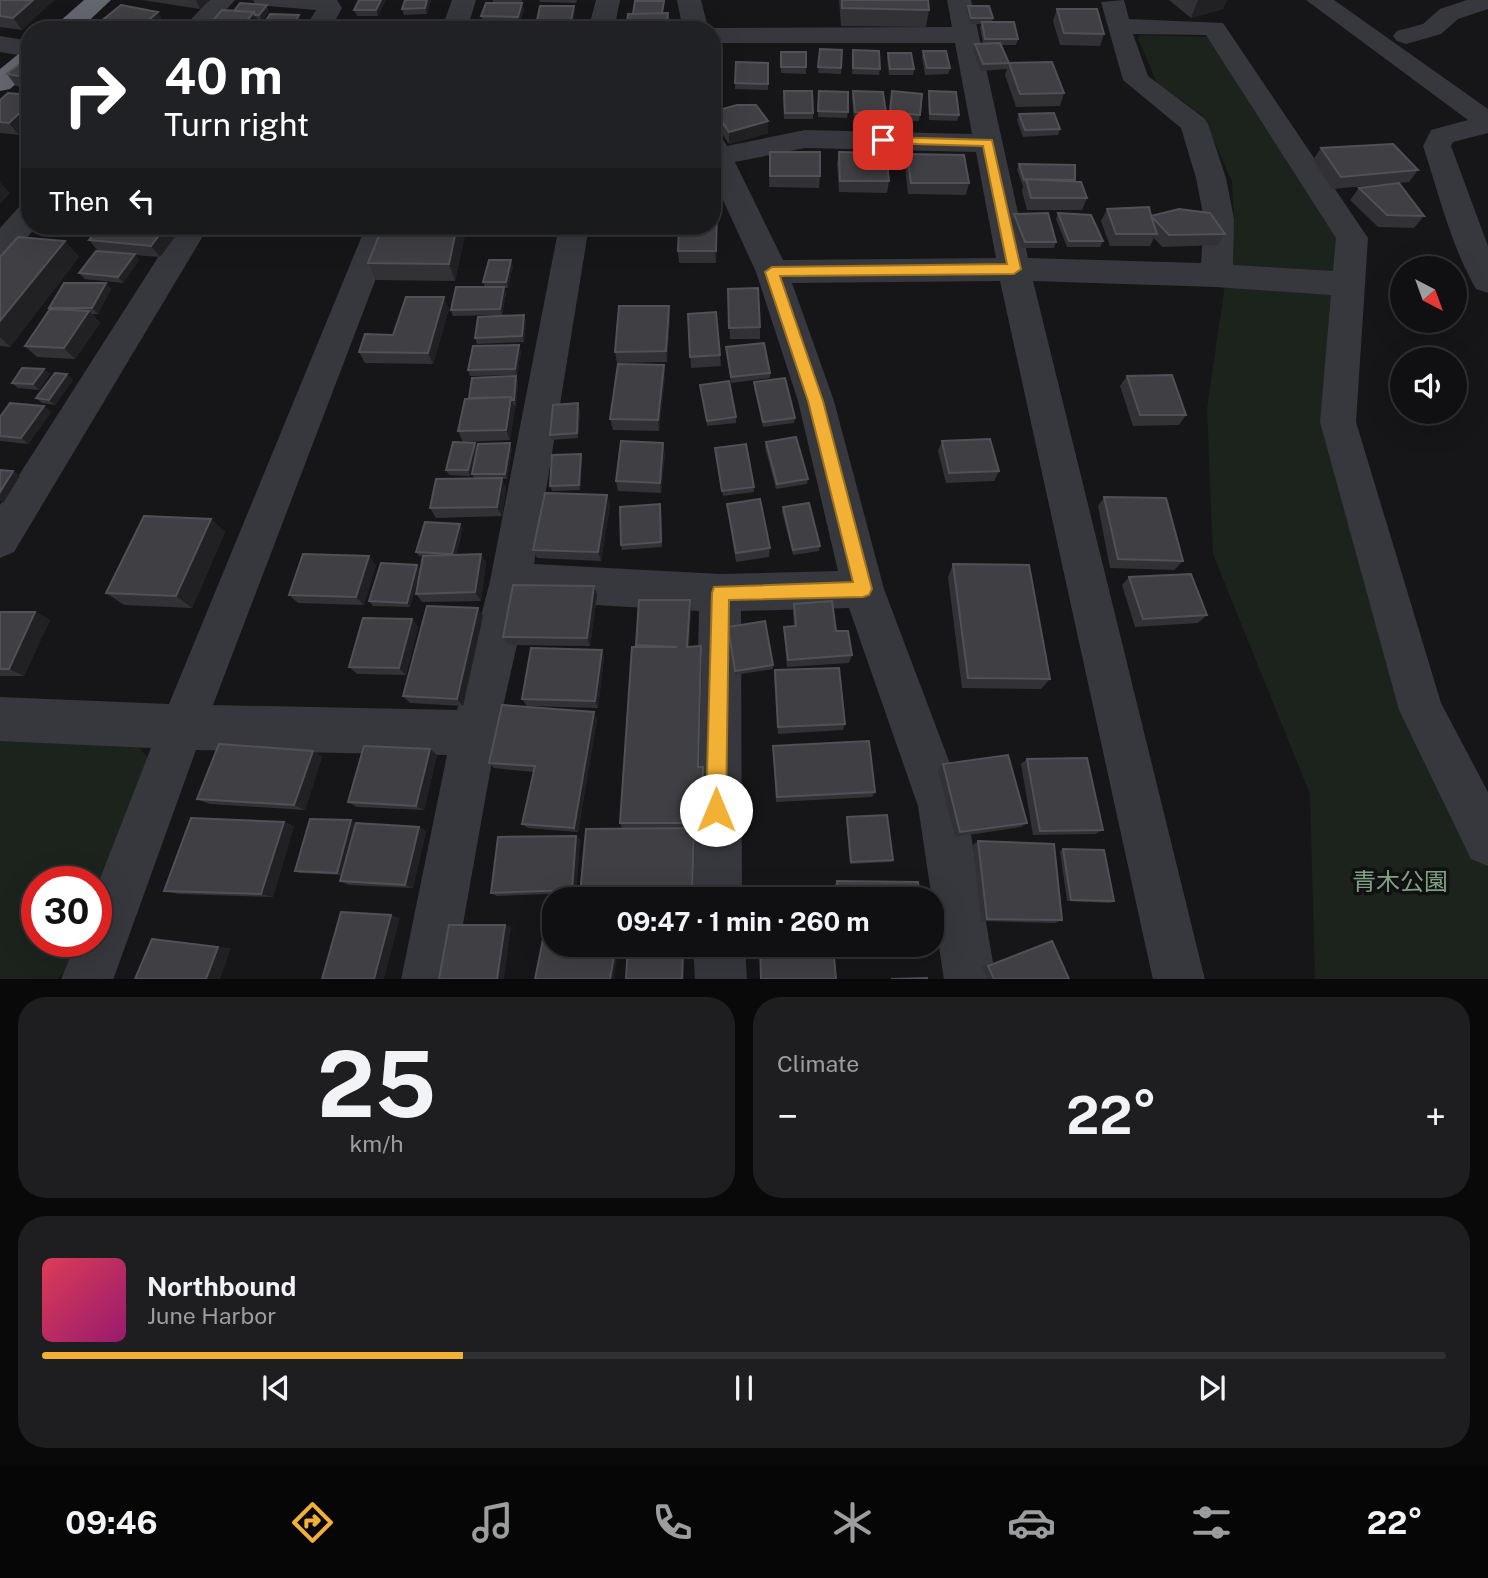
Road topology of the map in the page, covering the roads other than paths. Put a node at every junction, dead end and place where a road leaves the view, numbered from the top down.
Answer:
1 (99, 0) edge
2 (223, 0) edge
3 (265, 0) edge
4 (464, 0) edge
5 (608, 0) edge
6 (689, 0) edge
7 (1318, 0) edge
8 (1354, 0) edge
9 (1488, 1) edge
10 (1115, 13) edge
11 (962, 18) edge
12 (74, 21) edge
13 (203, 21) edge
14 (322, 21) edge
15 (457, 21) edge
16 (603, 21) edge
17 (694, 21) edge
18 (721, 35) edge
19 (1406, 36) junction
20 (0, 44) edge
21 (21, 48) edge
22 (21, 66) edge
23 (0, 83) edge
24 (1488, 93) edge
25 (1488, 123) edge
26 (988, 143) junction
27 (721, 152) edge
28 (721, 166) edge
29 (21, 224) edge
30 (188, 235) edge
31 (377, 235) edge
32 (572, 235) edge
33 (0, 248) edge
34 (1014, 269) junction
35 (772, 272) junction
36 (1216, 275) junction
37 (1488, 281) edge
38 (1348, 284) junction
39 (0, 540) edge
40 (511, 581) junction
41 (863, 589) junction
42 (720, 593) junction
43 (0, 719) edge
44 (182, 727) junction
45 (474, 733) junction
46 (1488, 842) edge
47 (716, 887) edge
48 (720, 957) edge
49 (87, 979) edge
50 (427, 979) edge
51 (721, 979) edge
52 (970, 979) edge
53 (1178, 979) edge

1 - 12 highway
2 - 13 street
3 - 14 street
4 - 15 street
5 - 16 street
6 - 17 street
7 - 25 street
8 - 19 street
9 - 19 street
10 - 36 street
10 - 38 street
11 - 18 street
11 - 26 street
19 - 24 street
20 - 21 street
22 - 23 highway
25 - 37 street
26 - 27 street
26 - 34 street
28 - 35 street
29 - 33 street
30 - 39 street
31 - 44 street
32 - 40 street
34 - 35 street
34 - 36 street
34 - 53 street
35 - 41 street
36 - 38 street
38 - 46 street
40 - 42 street
40 - 45 street
41 - 42 street
41 - 52 street
42 - 47 street
43 - 44 street
44 - 45 street
44 - 49 street
45 - 50 street
48 - 51 street

